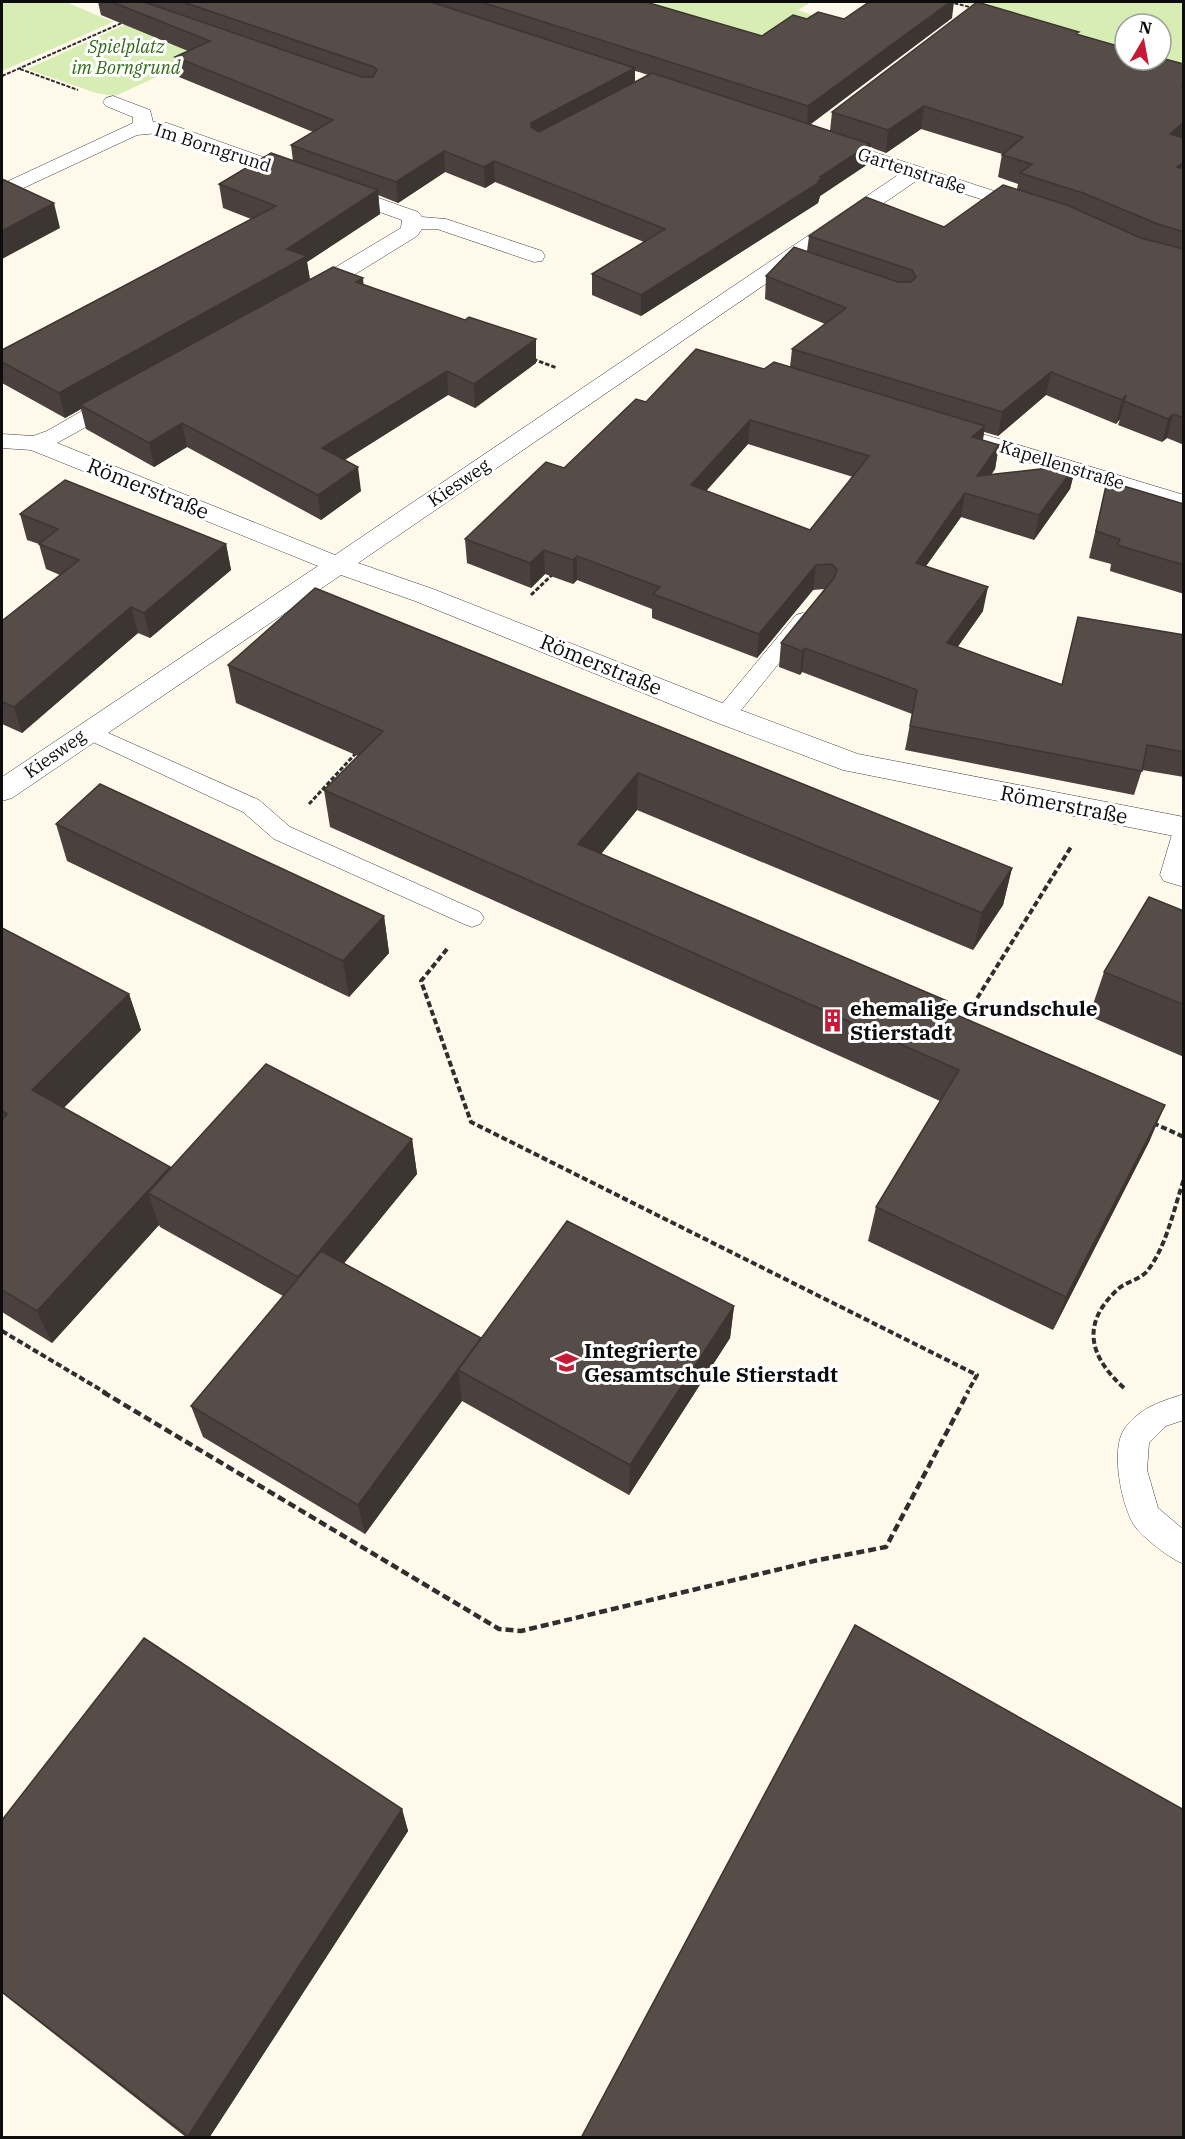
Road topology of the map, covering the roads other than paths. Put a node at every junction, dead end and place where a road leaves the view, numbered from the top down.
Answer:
1 (113, 102) road end
2 (828, 123) dead end
3 (143, 127) junction
4 (915, 173) junction
5 (2, 192) edge
6 (1048, 215) edge
7 (414, 223) junction
8 (534, 256) dead end
9 (287, 305) edge
10 (146, 385) edge
11 (935, 427) edge
12 (2, 441) edge
13 (35, 443) junction
14 (1184, 503) edge
15 (338, 565) junction
16 (814, 606) edge
17 (725, 715) junction
18 (88, 731) junction
19 (2, 791) edge
20 (1184, 829) edge
21 (1184, 879) edge
22 (472, 918) dead end
23 (1170, 1411) edge
24 (1184, 1550) edge

1 - 3 street, Im Borngrund
2 - 4 street, Gartenstraße
3 - 5 street, Im Borngrund
3 - 7 street, Im Borngrund
4 - 6 street, Gartenstraße
4 - 15 street, Kiesweg
7 - 8 street, Im Borngrund
7 - 9 street
10 - 13 street
11 - 14 street, Kapellenstraße
12 - 13 street
13 - 15 street, Römerstraße
15 - 17 street, Römerstraße
15 - 18 street, Kiesweg
16 - 17 lane
17 - 20 street, Römerstraße
18 - 19 street, Kiesweg
18 - 22 lane
20 - 21 lane
23 - 24 lane

